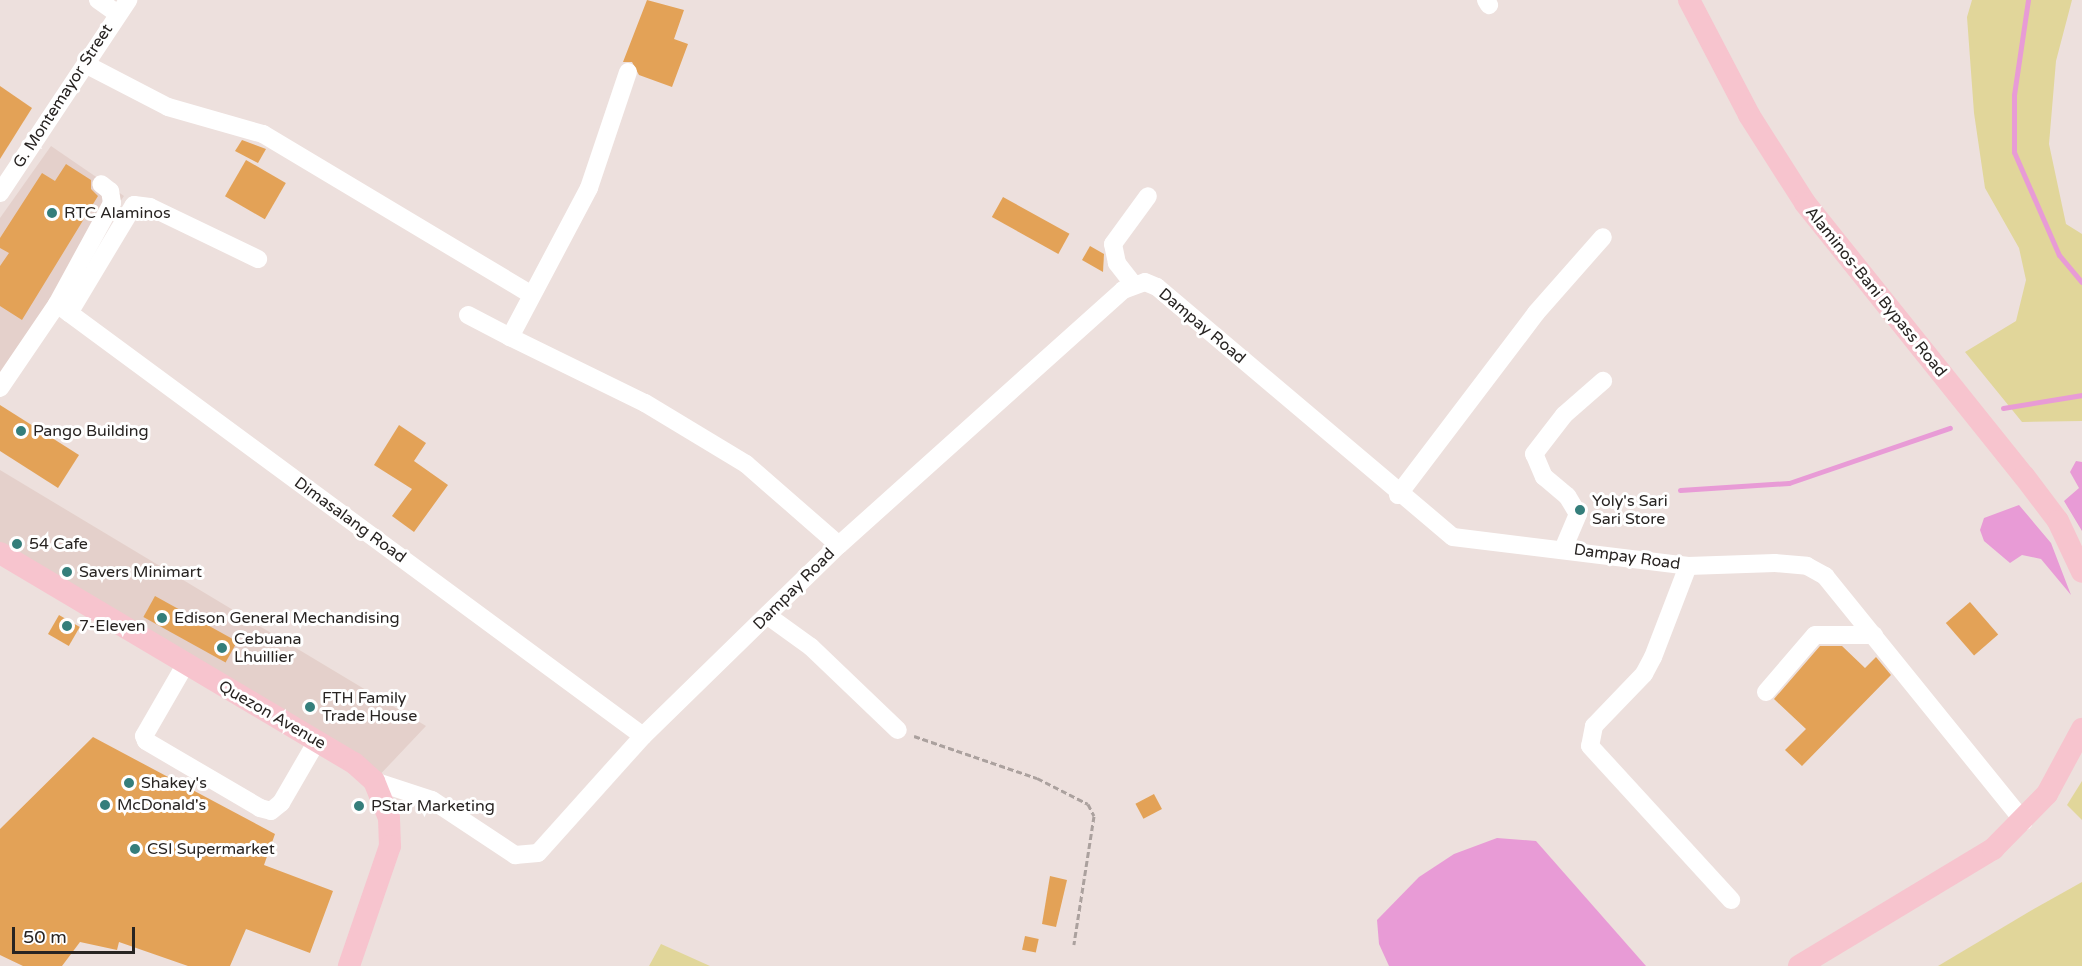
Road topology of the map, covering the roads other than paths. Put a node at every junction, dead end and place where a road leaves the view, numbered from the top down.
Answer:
1 (98, 0) edge
2 (1689, 0) edge
3 (123, 7) edge
4 (87, 65) junction
5 (628, 72) dead end
6 (101, 184) dead end
7 (0, 193) edge
8 (1148, 196) dead end
9 (1604, 237) dead end
10 (258, 259) dead end
11 (1134, 285) junction
12 (529, 293) junction
13 (63, 308) junction
14 (468, 315) dead end
15 (510, 337) junction
16 (1603, 381) dead end
17 (0, 388) edge
18 (1398, 495) junction
19 (839, 545) junction
20 (1564, 547) junction
21 (0, 553) edge
22 (1688, 566) junction
23 (2082, 572) edge
24 (768, 616) junction
25 (1874, 635) junction
26 (185, 666) junction
27 (1766, 692) dead end
28 (2082, 729) edge
29 (898, 730) road end
30 (643, 736) junction
31 (316, 741) junction
32 (374, 781) junction
33 (2024, 822) junction
34 (1731, 900) dead end
35 (349, 966) edge
36 (1799, 966) edge

1 - 3 street
2 - 23 main road, Alaminos-Bani Bypass Road
3 - 4 street, G. Montemayor Street
4 - 7 street, G. Montemayor Street
4 - 12 street
5 - 12 street
6 - 13 street
8 - 11 street
9 - 18 street
10 - 13 street
11 - 18 street, Dampay Road
11 - 19 street, Dampay Road
12 - 15 street
13 - 17 street
13 - 30 street, Dimasalang Road
14 - 15 street
15 - 19 street
16 - 20 street
18 - 20 street, Dampay Road
19 - 24 street, Dampay Road
20 - 22 street, Dampay Road
21 - 26 main road, Quezon Avenue
22 - 25 street, Dampay Road
22 - 34 street
24 - 29 street
24 - 30 street, Dampay Road
25 - 27 street
25 - 33 street, Dampay Road
26 - 31 main road, Quezon Avenue
26 - 31 street
28 - 33 main road
30 - 32 street, Dampay Road
31 - 32 main road, Quezon Avenue
32 - 35 main road
33 - 36 main road

